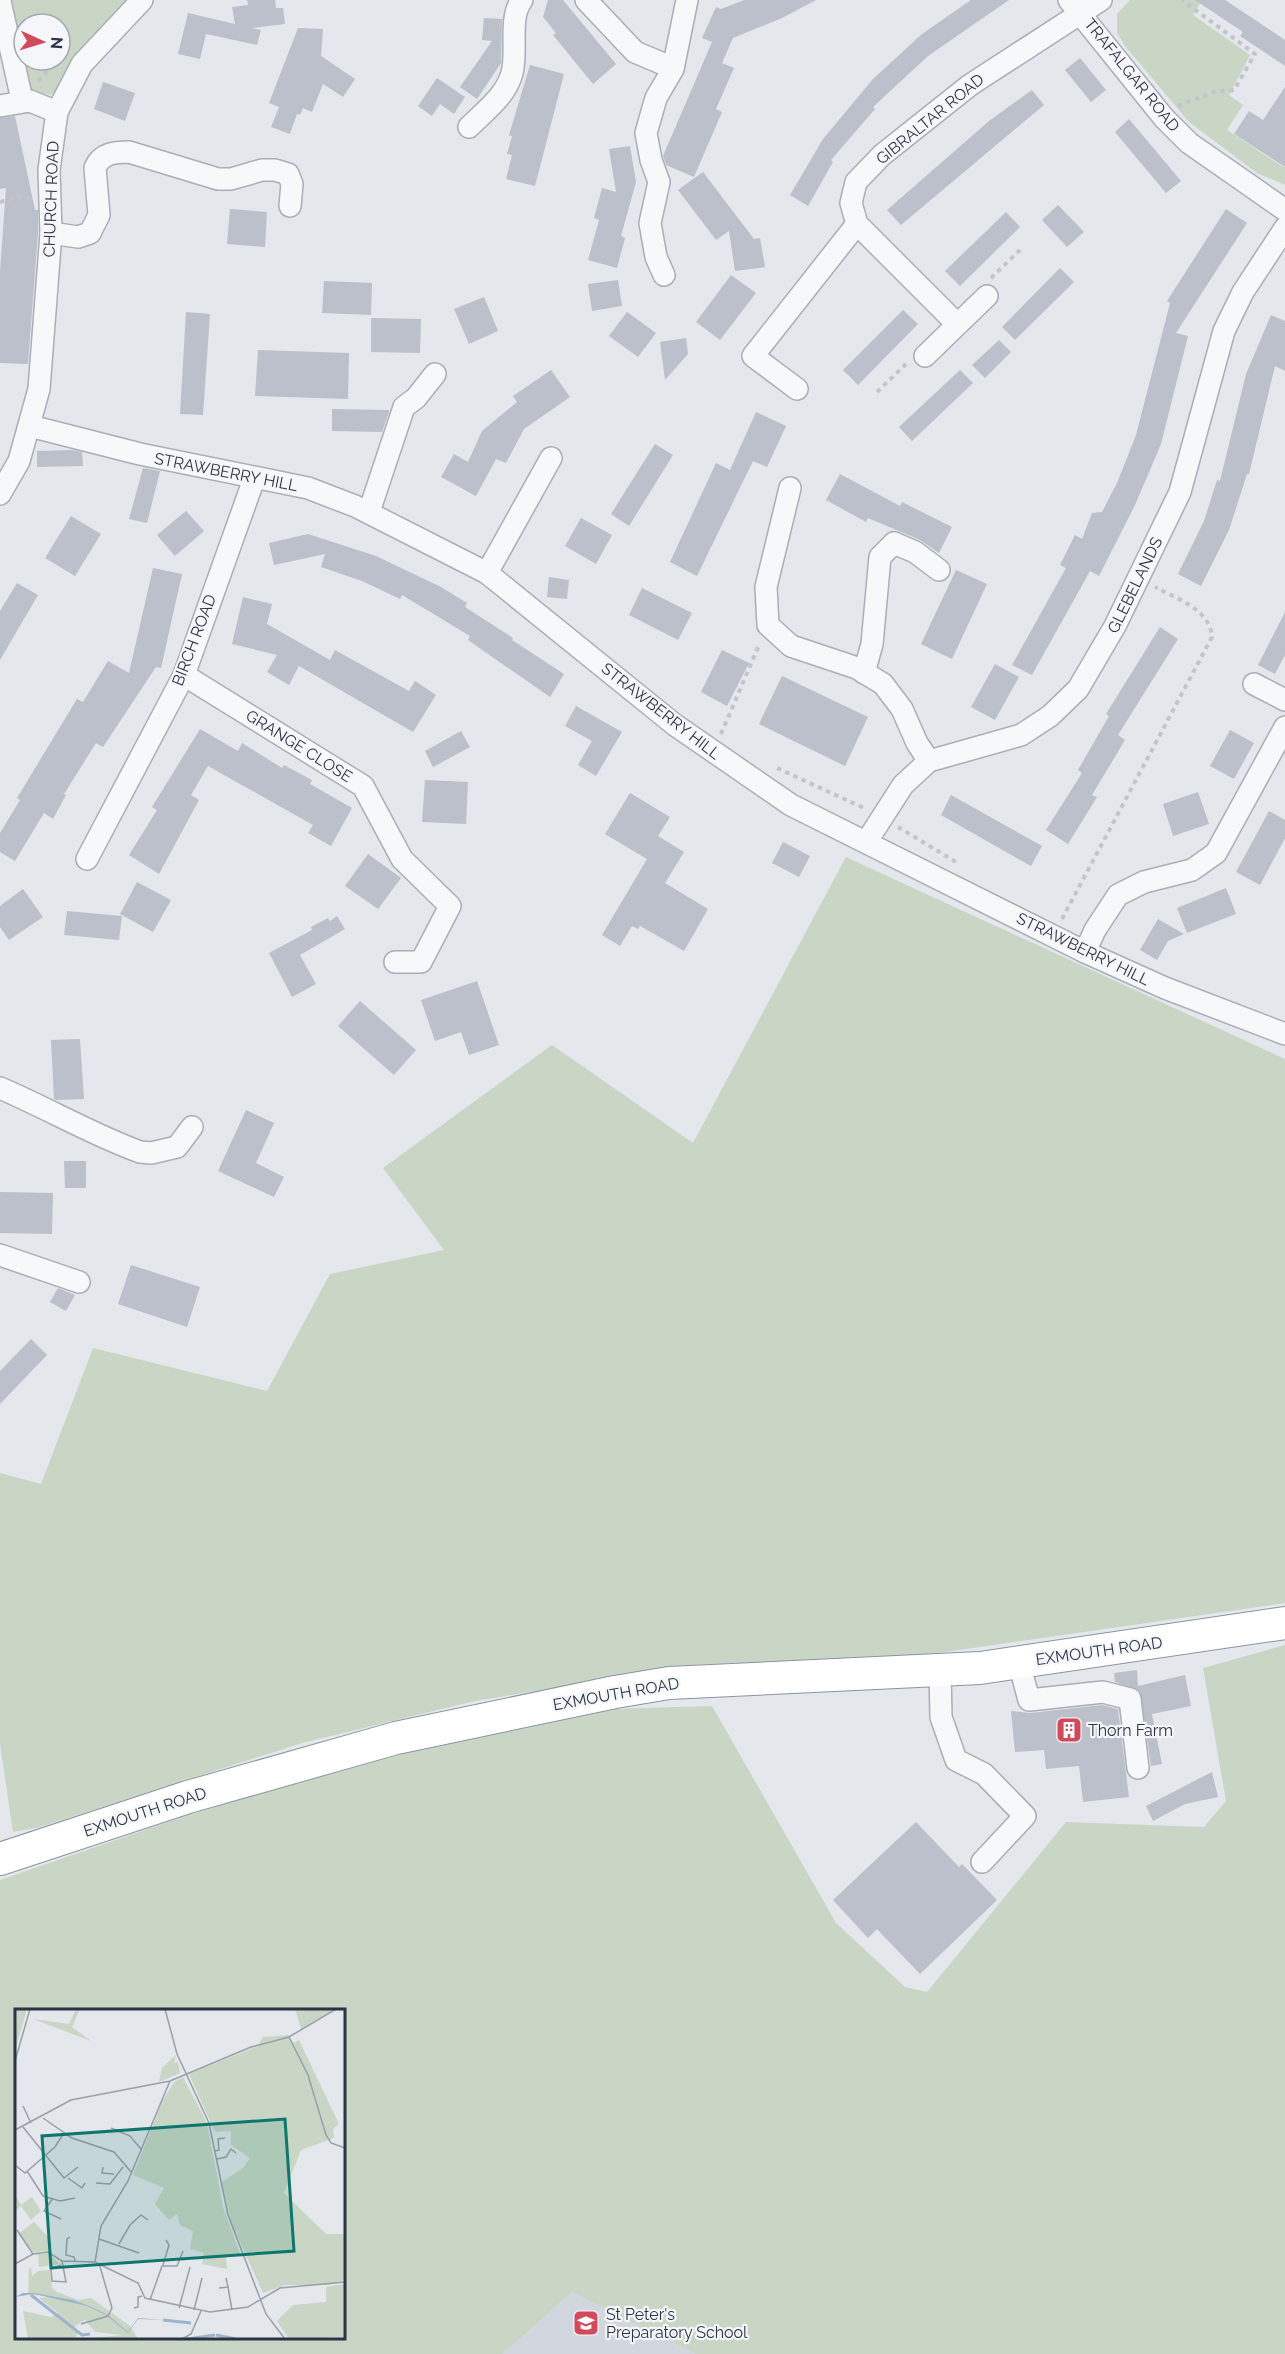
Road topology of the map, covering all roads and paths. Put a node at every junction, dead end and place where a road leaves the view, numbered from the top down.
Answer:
1 (142, 0) edge
2 (522, 0) edge
3 (586, 0) edge
4 (687, 0) edge
5 (1101, 0) edge
6 (1182, 0) edge
7 (0, 1) edge
8 (1075, 6) edge
9 (674, 68) junction
10 (47, 72) edge
11 (26, 101) junction
12 (0, 106) edge
13 (57, 112) junction
14 (1164, 118) junction
15 (469, 127) dead end
16 (49, 199) junction
17 (0, 202) edge
18 (290, 206) dead end
19 (1285, 210) edge
20 (857, 224) junction
21 (1285, 228) edge
22 (51, 233) junction
23 (664, 275) dead end
24 (987, 296) dead end
25 (957, 324) junction
26 (925, 356) dead end
27 (435, 374) dead end
28 (797, 389) dead end
29 (30, 426) junction
30 (551, 458) dead end
31 (9, 462) edge
32 (254, 479) junction
33 (790, 488) dead end
34 (0, 494) edge
35 (369, 512) junction
36 (939, 570) dead end
37 (487, 573) junction
38 (1138, 578) junction
39 (768, 625) junction
40 (864, 673) junction
41 (184, 675) junction
42 (1254, 684) dead end
43 (1285, 700) edge
44 (1285, 727) edge
45 (711, 752) junction
46 (929, 760) junction
47 (867, 841) junction
48 (87, 859) dead end
49 (1052, 936) junction
50 (1085, 952) junction
51 (395, 962) dead end
52 (1285, 1034) edge
53 (0, 1088) edge
54 (192, 1127) dead end
55 (0, 1255) edge
56 (79, 1282) dead end
57 (1285, 1623) edge
58 (1019, 1663) junction
59 (940, 1671) junction
60 (1138, 1768) dead end
61 (0, 1859) edge
62 (982, 1862) dead end

1 - 13 street, CHURCH ROAD
2 - 15 street
3 - 9 street
4 - 9 street
5 - 8 street, GIBRALTAR ROAD
6 - 14 path
7 - 11 street
8 - 14 street, TRAFALGAR ROAD
8 - 20 street, GIBRALTAR ROAD
9 - 23 street
10 - 11 path
11 - 12 street
11 - 13 street
13 - 16 street, CHURCH ROAD
14 - 19 street, TRAFALGAR ROAD
16 - 17 path
16 - 22 street, CHURCH ROAD
18 - 22 street
20 - 25 street
20 - 28 street
21 - 38 street, GLEBELANDS
22 - 29 street, CHURCH ROAD
24 - 25 street
25 - 26 street
27 - 35 street
29 - 31 street, CHURCH ROAD
29 - 32 street, STRAWBERRY HILL
30 - 37 street
31 - 34 street, CHURCH ROAD
32 - 35 street, STRAWBERRY HILL
32 - 41 street, BIRCH ROAD
33 - 39 street
35 - 37 street, STRAWBERRY HILL
36 - 40 street
37 - 45 street, STRAWBERRY HILL
38 - 46 street, GLEBELANDS
38 - 49 path
39 - 40 street
39 - 45 path
40 - 46 street
41 - 48 street, BIRCH ROAD
41 - 51 street, GRANGE CLOSE
42 - 43 street
44 - 50 street
45 - 47 street, STRAWBERRY HILL
46 - 47 street, GLEBELANDS
47 - 49 street, STRAWBERRY HILL
49 - 50 street, STRAWBERRY HILL
50 - 52 street, STRAWBERRY HILL
53 - 54 street
55 - 56 street
57 - 58 highway, EXMOUTH ROAD
58 - 59 highway, EXMOUTH ROAD
58 - 60 street
59 - 61 highway, EXMOUTH ROAD
59 - 62 street

